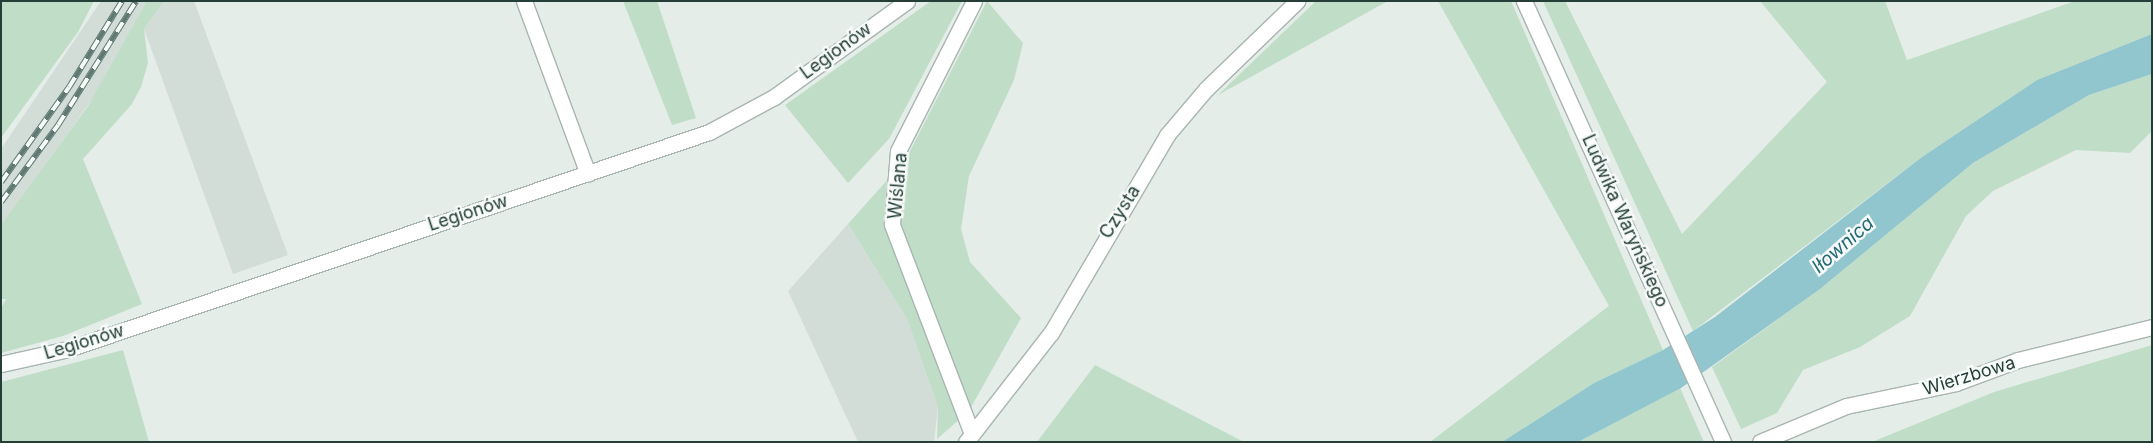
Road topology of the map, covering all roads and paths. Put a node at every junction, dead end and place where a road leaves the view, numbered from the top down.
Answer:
1 (524, 1) edge
2 (907, 1) edge
3 (974, 1) edge
4 (1297, 1) edge
5 (1524, 1) edge
6 (588, 174) junction
7 (2152, 327) edge
8 (1, 364) edge
9 (969, 438) edge
10 (1723, 442) edge
11 (1760, 442) edge

1 - 6 street
2 - 6 street, Legionów
3 - 9 street, Wiślana
4 - 9 street, Czysta
5 - 10 street, Ludwika Waryńskiego
6 - 8 street, Legionów
7 - 11 street, Wierzbowa

